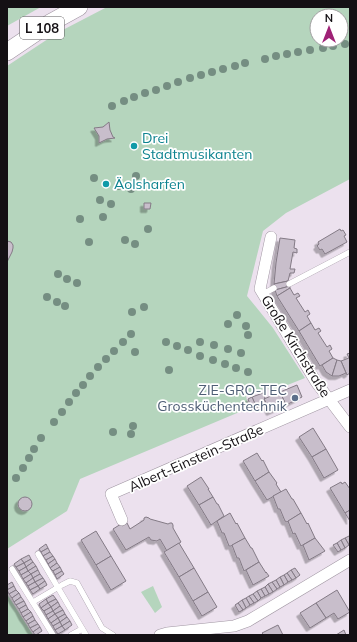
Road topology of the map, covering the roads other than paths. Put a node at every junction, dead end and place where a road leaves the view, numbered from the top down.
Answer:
1 (79, 7) edge
2 (7, 52) edge
3 (271, 237) dead end
4 (350, 252) edge
5 (289, 284) dead end
6 (274, 288) dead end
7 (262, 294) junction
8 (350, 390) edge
9 (329, 400) junction
10 (350, 427) edge
11 (122, 520) dead end
12 (38, 554) dead end
13 (350, 560) edge
14 (12, 569) dead end
15 (58, 587) junction
16 (33, 602) junction
17 (82, 629) junction
18 (53, 635) edge
19 (71, 635) edge
20 (86, 635) edge
21 (113, 635) edge
22 (160, 635) edge

1 - 2 main road, L 108
3 - 7 street, Große Kirchstraße
4 - 5 lane
6 - 7 lane
7 - 9 street, Große Kirchstraße
8 - 9 street, Albert-Einstein-Straße
9 - 10 street, Große Kirchstraße
9 - 11 street, Albert-Einstein-Straße
12 - 15 lane
13 - 22 street
14 - 16 lane
15 - 16 lane
15 - 17 lane
15 - 21 lane
16 - 18 lane
17 - 19 lane
17 - 20 lane

